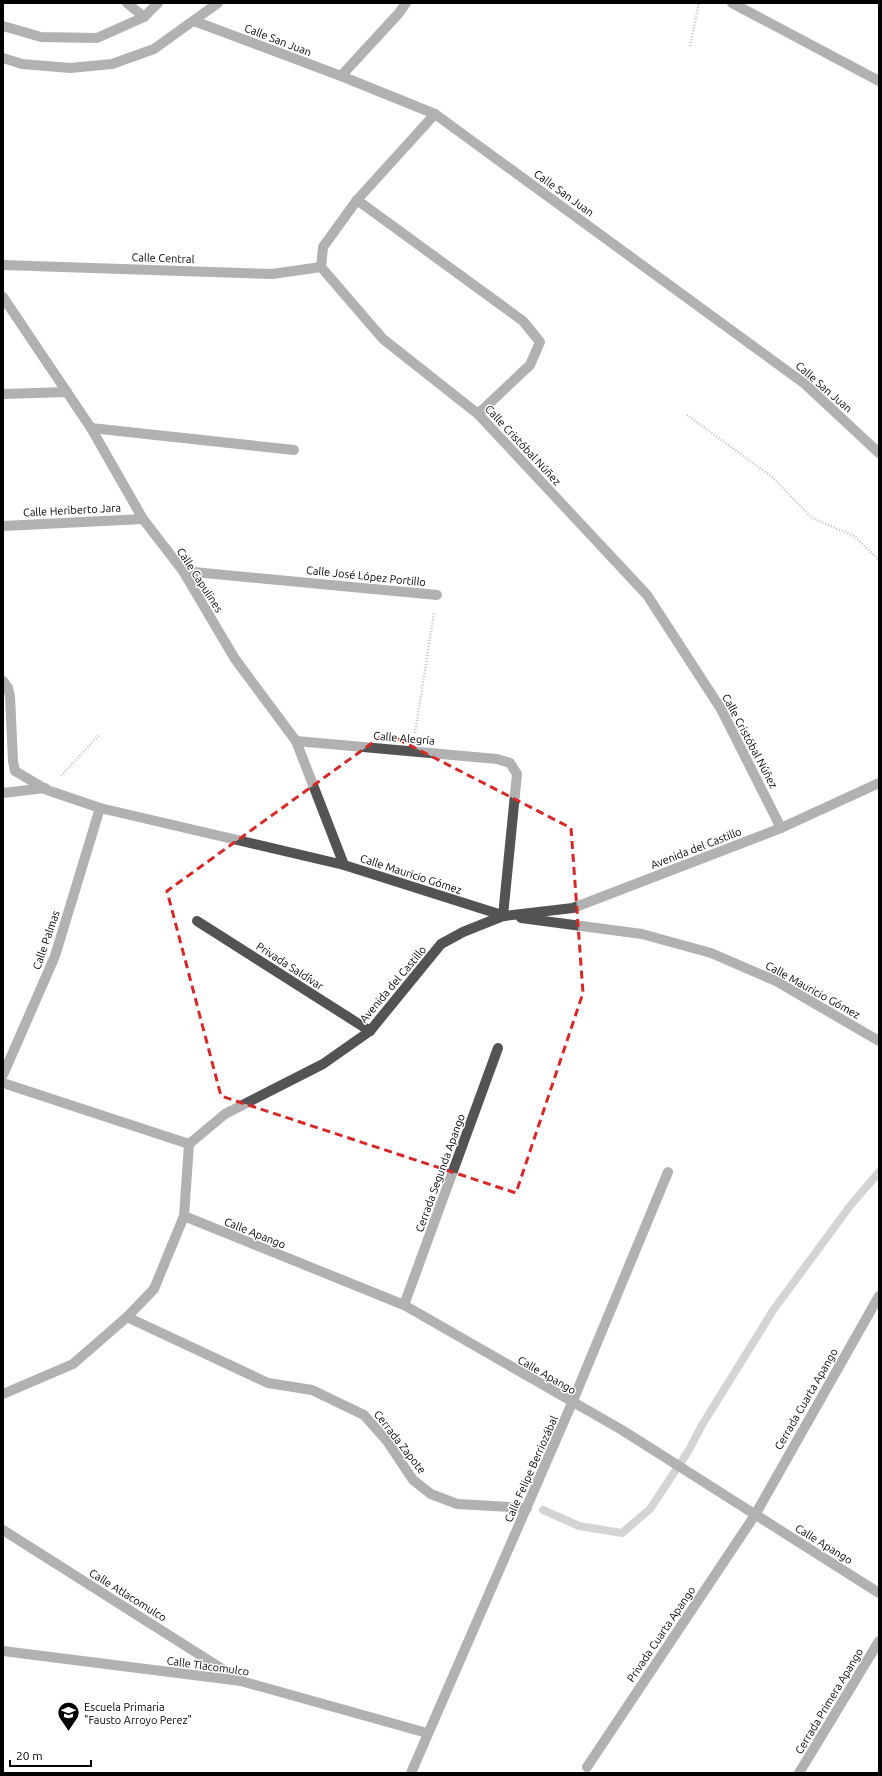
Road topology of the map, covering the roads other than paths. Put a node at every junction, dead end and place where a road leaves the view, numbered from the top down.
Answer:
1 (127, 3) edge
2 (158, 3) edge
3 (218, 3) edge
4 (406, 3) edge
5 (735, 4) edge
6 (144, 17) junction
7 (194, 21) junction
8 (3, 26) edge
9 (3, 58) edge
10 (341, 76) junction
11 (879, 81) edge
12 (435, 114) junction
13 (357, 200) junction
14 (3, 265) edge
15 (321, 267) junction
16 (3, 297) edge
17 (67, 392) junction
18 (3, 394) edge
19 (478, 414) junction
20 (91, 428) junction
21 (294, 450) dead end
22 (879, 453) edge
23 (143, 519) junction
24 (3, 526) edge
25 (183, 571) junction
26 (437, 595) road end
27 (3, 680) edge
28 (296, 741) junction
29 (879, 783) edge
30 (46, 789) junction
31 (3, 793) edge
32 (100, 808) junction
33 (781, 828) junction
34 (344, 865) junction
35 (503, 916) junction
36 (197, 921) dead end
37 (370, 1031) junction
38 (879, 1041) edge
39 (498, 1048) dead end
40 (3, 1075) edge
41 (3, 1083) edge
42 (189, 1144) junction
43 (668, 1172) dead end
44 (184, 1216) junction
45 (879, 1296) edge
46 (404, 1305) junction
47 (127, 1317) junction
48 (3, 1394) edge
49 (572, 1403) junction
50 (527, 1508) junction
51 (755, 1515) junction
52 (3, 1530) edge
53 (879, 1593) edge
54 (879, 1641) edge
55 (3, 1651) edge
56 (241, 1681) junction
57 (427, 1733) junction
58 (586, 1767) dead end
59 (411, 1773) edge
60 (799, 1773) edge

1 - 6 street
2 - 6 street
3 - 7 street
4 - 10 street
5 - 11 street
6 - 8 street
7 - 9 street
7 - 10 street, Calle San Juan
10 - 12 street, Calle San Juan
12 - 13 street
12 - 22 street, Calle San Juan
13 - 15 street
13 - 19 street
14 - 15 street, Calle Central
15 - 19 street, Calle Cristóbal Núñez
16 - 17 street, Calle Capulines
17 - 18 street
17 - 20 street, Calle Capulines
19 - 33 street, Calle Cristóbal Núñez
20 - 21 street
20 - 23 street, Calle Capulines
23 - 24 street, Calle Heriberto Jara
23 - 25 street, Calle Capulines
25 - 26 street, Calle José López Portillo
25 - 28 street, Calle Capulines
27 - 30 street, Calle Mauricio Gómez
28 - 34 street, Calle Capulines
28 - 35 street, Calle Alegría
29 - 33 street, Avenida del Castillo
30 - 31 street
30 - 32 street, Calle Mauricio Gómez
32 - 34 street, Calle Mauricio Gómez
32 - 40 street, Calle Palmas
33 - 35 street, Avenida del Castillo
34 - 35 street, Calle Mauricio Gómez
35 - 37 street, Avenida del Castillo
35 - 38 street, Calle Mauricio Gómez
36 - 37 street, Privada Saldívar
37 - 42 street, Avenida del Castillo
39 - 46 street, Cerrada Segunda Apango
41 - 42 street
42 - 44 street
43 - 49 street, Calle Felipe Berriozábal
44 - 46 street, Calle Apango
44 - 47 street
45 - 51 street, Cerrada Cuarta Apango
46 - 49 street, Calle Apango
47 - 48 street
47 - 50 street, Cerrada Zapote
49 - 50 street, Calle Felipe Berriozábal
49 - 51 street, Calle Apango
50 - 57 street, Calle Felipe Berriozábal
51 - 53 street, Calle Apango
51 - 58 street, Privada Cuarta Apango
52 - 56 street, Calle Atlacomulco
54 - 60 street, Cerrada Primera Apango
55 - 56 street, Calle Tlacomulco
56 - 57 street, Calle Tlacomulco
57 - 59 street, Calle Felipe Berriozábal

